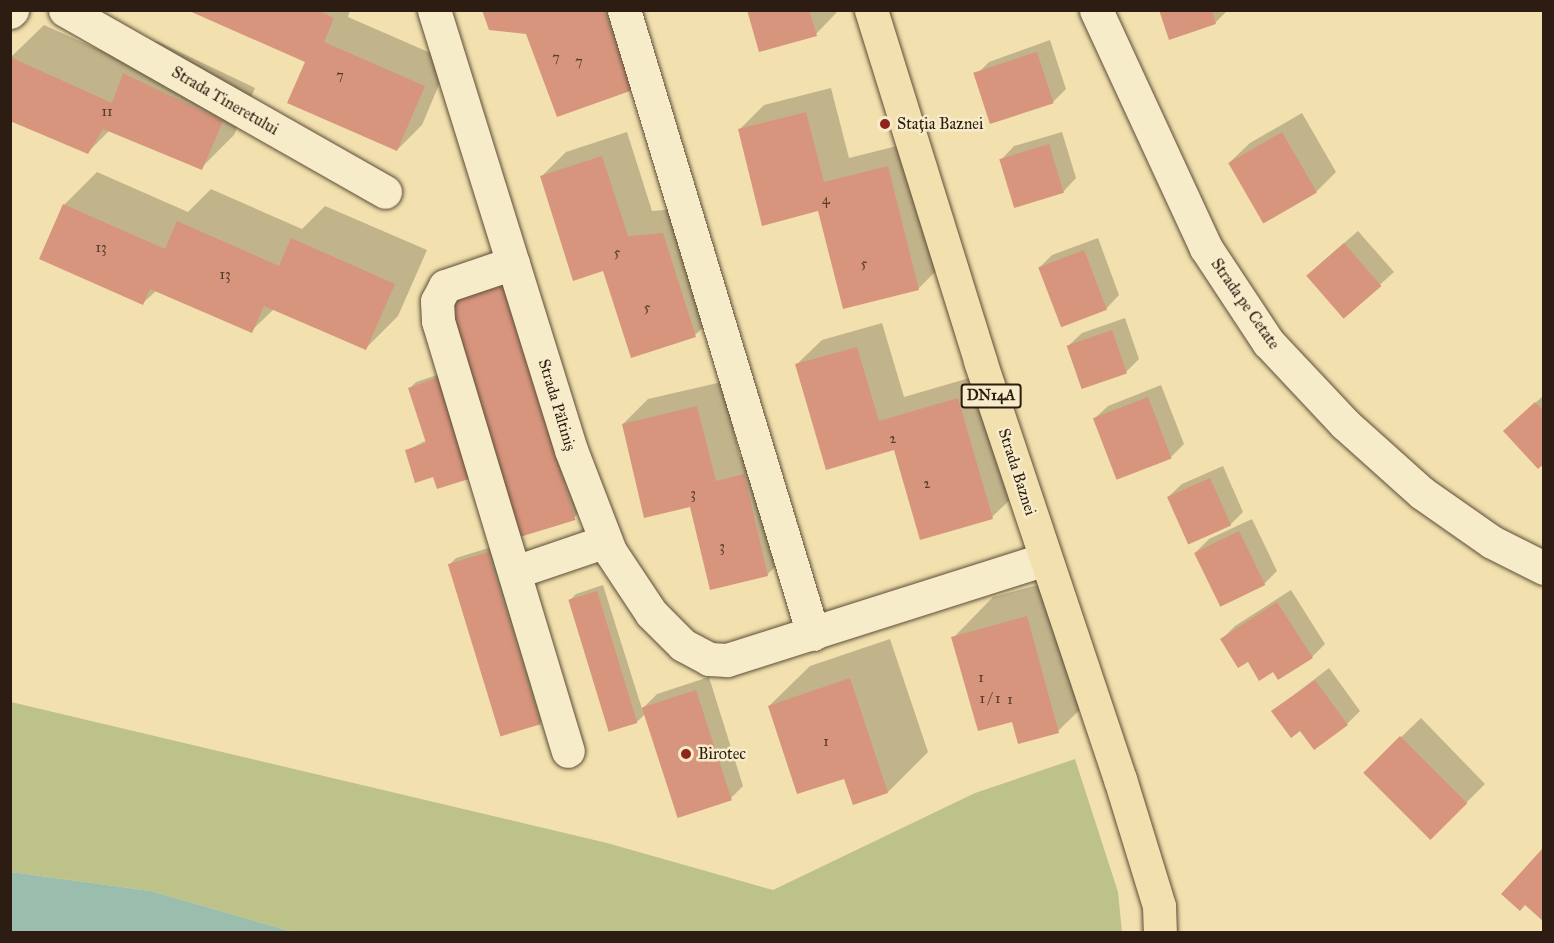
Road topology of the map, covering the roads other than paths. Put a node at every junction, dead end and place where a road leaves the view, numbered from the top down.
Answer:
1 (65, 10) edge
2 (434, 10) edge
3 (624, 10) edge
4 (871, 10) edge
5 (1096, 10) edge
6 (385, 192) dead end
7 (513, 263) junction
8 (606, 541) junction
9 (1046, 559) junction
10 (1544, 568) edge
11 (514, 572) junction
12 (813, 634) junction
13 (568, 751) dead end
14 (1163, 924) edge

1 - 6 street, Strada Tineretului
2 - 7 street, Strada Păltiniș
3 - 12 street
4 - 9 main road, Strada Baznei / DN14A
5 - 10 street, Strada pe Cetate
7 - 8 street, Strada Păltiniș
7 - 11 street
8 - 11 street
8 - 12 street, Strada Păltiniș
9 - 12 street, Strada Păltiniș
9 - 14 main road, Strada Baznei / DN14A
11 - 13 street

